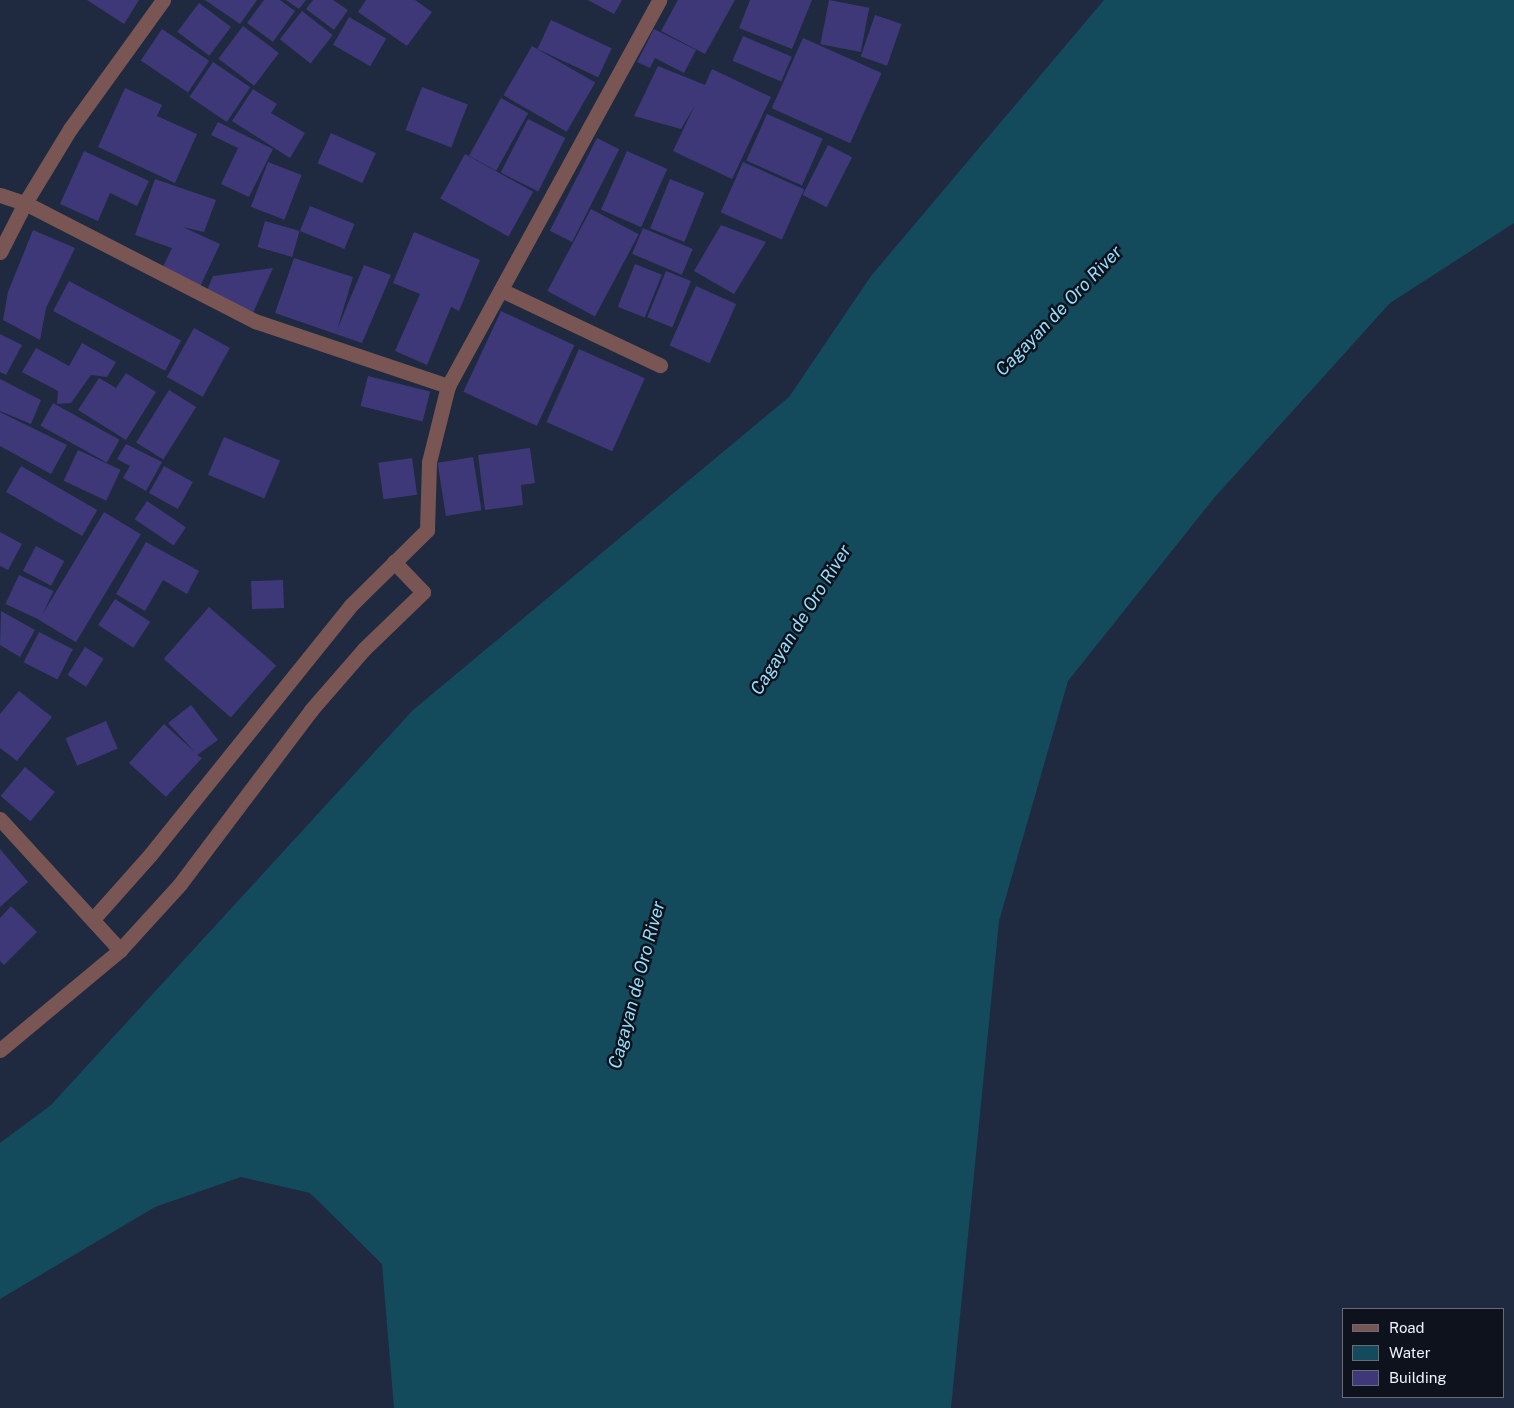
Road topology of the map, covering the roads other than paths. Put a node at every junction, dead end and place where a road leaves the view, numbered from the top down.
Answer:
1 (163, 0) edge
2 (659, 0) edge
3 (0, 196) edge
4 (25, 203) junction
5 (0, 252) edge
6 (501, 290) junction
7 (660, 365) dead end
8 (448, 386) junction
9 (394, 562) junction
10 (0, 819) edge
11 (94, 918) junction
12 (120, 950) junction
13 (0, 1050) edge

1 - 4 street
2 - 6 street
3 - 4 street
4 - 5 street
4 - 8 street
6 - 7 street
6 - 8 street
8 - 9 street
9 - 11 street
9 - 12 street
10 - 11 street
11 - 12 street
12 - 13 street

